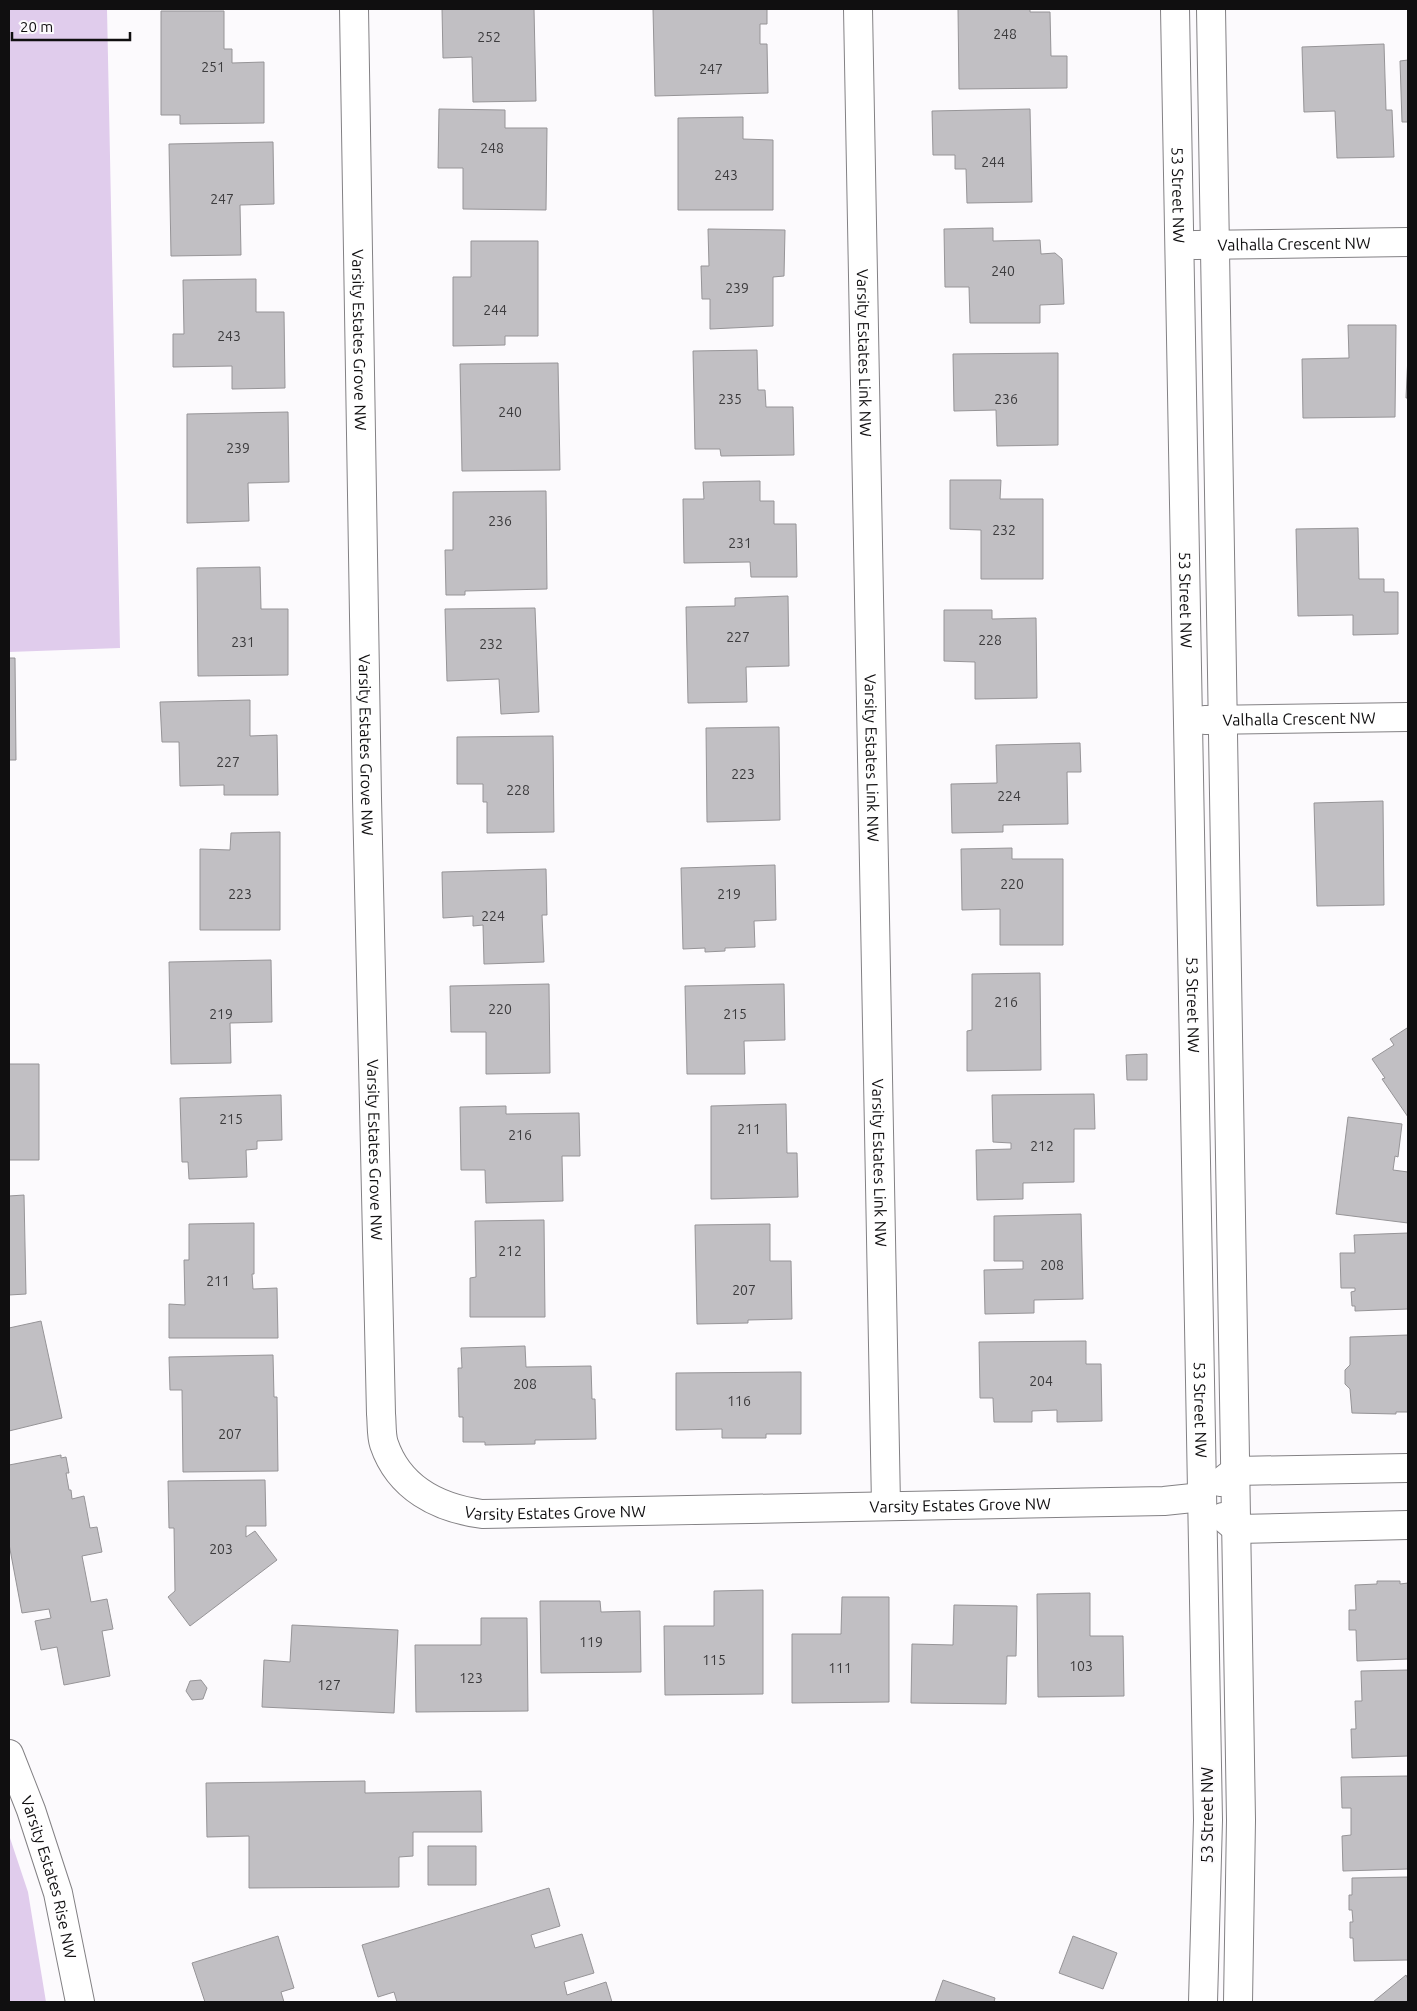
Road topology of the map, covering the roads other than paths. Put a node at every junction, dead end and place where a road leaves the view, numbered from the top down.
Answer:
1 (354, 9) edge
2 (858, 9) edge
3 (1176, 9) edge
4 (1211, 9) edge
5 (1408, 242) edge
6 (1180, 245) junction
7 (1214, 245) junction
8 (1408, 717) edge
9 (1189, 720) junction
10 (1223, 720) junction
11 (1408, 1468) edge
12 (1235, 1471) junction
13 (1202, 1497) junction
14 (886, 1505) junction
15 (1408, 1525) edge
16 (1237, 1528) junction
17 (9, 1754) edge
18 (80, 2002) edge
19 (1203, 2002) edge
20 (1238, 2002) edge

1 - 14 street, Varsity Estates Grove NW
2 - 14 street, Varsity Estates Link NW
3 - 6 street, 53 Street NW
4 - 7 street, 53 Street NW
5 - 7 street, Valhalla Crescent NW
6 - 7 street, Valhalla Crescent NW
6 - 9 street, 53 Street NW
7 - 10 street, 53 Street NW
8 - 10 street, Valhalla Crescent NW
9 - 10 street, Valhalla Crescent NW
9 - 13 street, 53 Street NW
10 - 12 street, 53 Street NW
11 - 12 street
12 - 13 street
12 - 16 street, 53 Street NW
13 - 14 street, Varsity Estates Grove NW
13 - 16 street
13 - 19 street, 53 Street NW
15 - 16 street
16 - 20 street, 53 Street NW
17 - 18 street, Varsity Estates Rise NW

